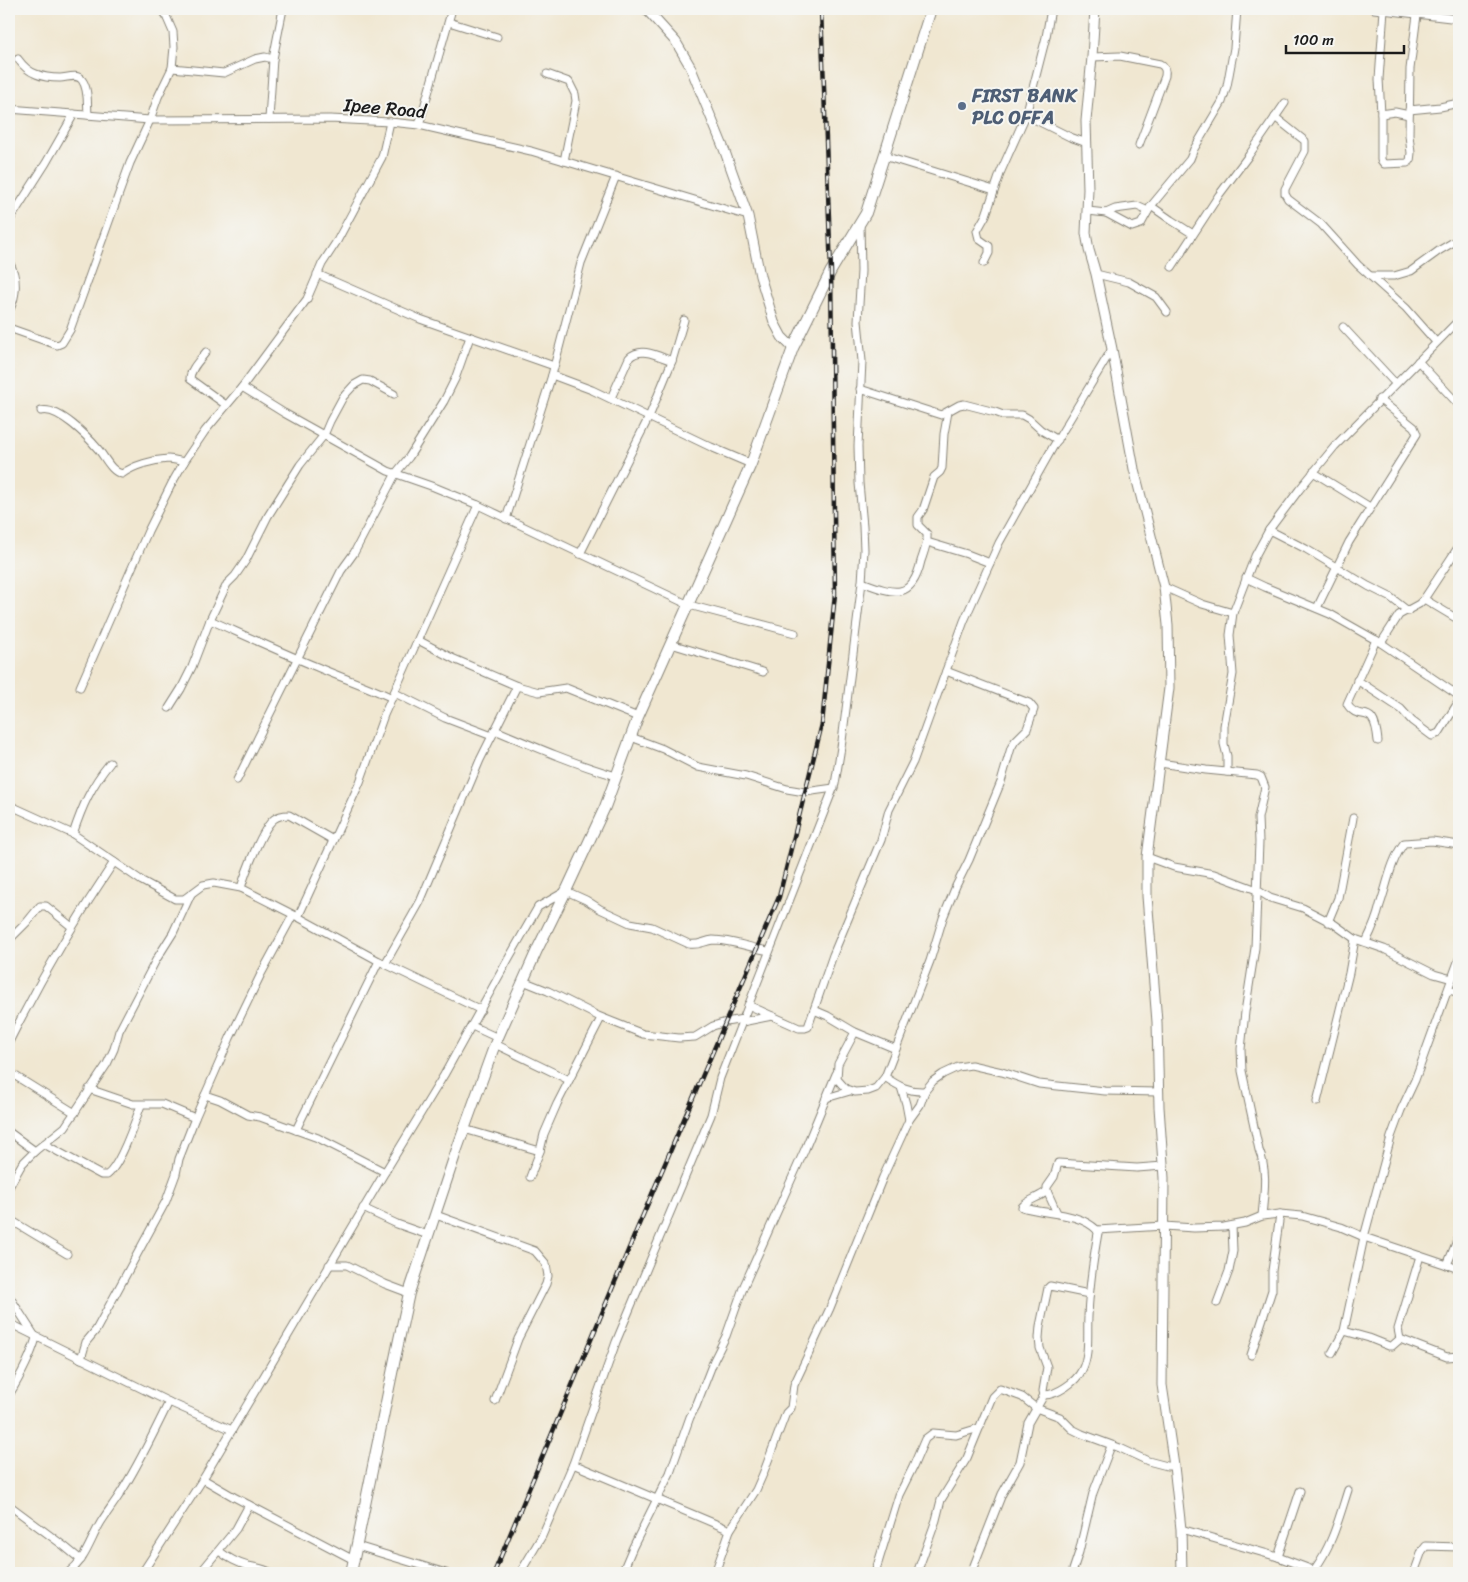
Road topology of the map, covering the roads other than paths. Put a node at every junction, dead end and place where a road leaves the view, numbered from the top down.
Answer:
1 (163, 9) edge
2 (283, 9) edge
3 (452, 9) edge
4 (646, 9) edge
5 (931, 9) edge
6 (1051, 9) edge
7 (1095, 9) edge
8 (1237, 9) edge
9 (1374, 9) edge
10 (1384, 10) junction
11 (1409, 11) edge
12 (1417, 15) junction
13 (1459, 20) edge
14 (449, 22) junction
15 (497, 37) dead end
16 (1092, 57) junction
17 (18, 59) dead end
18 (273, 59) junction
19 (172, 68) junction
20 (547, 74) dead end
21 (1285, 103) dead end
22 (1459, 103) edge
23 (9, 109) edge
24 (1409, 112) junction
25 (74, 114) junction
26 (1381, 114) junction
27 (88, 115) junction
28 (1026, 115) junction
29 (1275, 117) junction
30 (269, 119) junction
31 (150, 120) junction
32 (390, 122) junction
33 (419, 125) junction
34 (1087, 143) junction
35 (1139, 145) dead end
36 (884, 156) junction
37 (564, 161) junction
38 (616, 176) junction
39 (994, 190) junction
40 (1150, 208) junction
41 (1088, 211) junction
42 (1106, 213) junction
43 (748, 216) junction
44 (9, 221) edge
45 (860, 224) junction
46 (1193, 234) junction
47 (1459, 240) edge
48 (9, 262) edge
49 (984, 263) dead end
50 (1172, 267) dead end
51 (317, 274) junction
52 (1096, 274) junction
53 (1370, 276) junction
54 (9, 311) edge
55 (1167, 312) dead end
56 (684, 320) dead end
57 (1459, 320) edge
58 (1343, 327) dead end
59 (9, 328) edge
60 (470, 337) junction
61 (1436, 342) junction
62 (793, 348) junction
63 (1112, 349) junction
64 (206, 352) dead end
65 (672, 361) junction
66 (1418, 361) junction
67 (554, 366) junction
68 (552, 375) junction
69 (1395, 383) junction
70 (242, 387) junction
71 (860, 389) junction
72 (394, 394) dead end
73 (611, 398) junction
74 (1379, 399) junction
75 (226, 405) junction
76 (1459, 405) edge
77 (42, 411) dead end
78 (948, 412) junction
79 (650, 417) junction
80 (324, 436) junction
81 (1058, 440) junction
82 (184, 462) junction
83 (751, 464) junction
84 (1313, 472) junction
85 (396, 473) junction
86 (478, 505) junction
87 (1370, 507) junction
88 (506, 519) junction
89 (1269, 530) junction
90 (927, 542) junction
91 (1459, 546) edge
92 (580, 554) junction
93 (990, 563) junction
94 (1336, 567) junction
95 (1246, 578) junction
96 (862, 582) junction
97 (1164, 587) junction
98 (1424, 599) junction
99 (689, 605) junction
100 (1316, 608) junction
101 (1408, 610) junction
102 (1233, 613) junction
103 (210, 620) junction
104 (1459, 620) edge
105 (795, 633) dead end
106 (418, 640) junction
107 (1378, 641) junction
108 (671, 644) junction
109 (298, 660) junction
110 (946, 671) junction
111 (763, 672) dead end
112 (1357, 680) junction
113 (517, 686) junction
114 (80, 687) dead end
115 (393, 696) junction
116 (1459, 696) edge
117 (1459, 701) edge
118 (169, 708) dead end
119 (638, 717) junction
120 (494, 733) junction
121 (631, 737) junction
122 (1378, 741) dead end
123 (1160, 763) junction
124 (110, 764) dead end
125 (1227, 772) junction
126 (616, 776) junction
127 (237, 780) dead end
128 (834, 788) junction
129 (9, 805) edge
130 (1353, 818) dead end
131 (73, 834) junction
132 (334, 840) junction
133 (1459, 845) edge
134 (1147, 857) junction
135 (114, 862) junction
136 (241, 888) junction
137 (1257, 890) junction
138 (566, 891) junction
139 (193, 892) junction
140 (296, 916) junction
141 (1328, 922) junction
142 (72, 927) junction
143 (1355, 939) junction
144 (9, 940) edge
145 (1366, 942) junction
146 (769, 951) junction
147 (1459, 959) edge
148 (382, 963) junction
149 (1452, 980) junction
150 (523, 981) junction
151 (1449, 990) junction
152 (1459, 993) edge
153 (748, 1005) junction
154 (481, 1010) junction
155 (814, 1010) junction
156 (772, 1016) junction
157 (601, 1018) junction
158 (742, 1021) junction
159 (472, 1026) junction
160 (855, 1032) junction
161 (497, 1041) junction
162 (9, 1042) edge
163 (896, 1049) junction
164 (837, 1071) junction
165 (9, 1072) edge
166 (885, 1077) junction
167 (569, 1080) junction
168 (900, 1087) junction
169 (89, 1089) junction
170 (850, 1091) junction
171 (925, 1091) junction
172 (1159, 1092) junction
173 (205, 1095) junction
174 (826, 1098) junction
175 (1317, 1102) dead end
176 (141, 1105) junction
177 (75, 1113) junction
178 (194, 1118) junction
179 (909, 1120) junction
180 (464, 1129) junction
181 (296, 1130) junction
182 (9, 1132) edge
183 (44, 1144) junction
184 (35, 1151) junction
185 (540, 1151) junction
186 (1163, 1166) junction
187 (385, 1172) junction
188 (530, 1177) dead end
189 (9, 1187) edge
190 (1047, 1191) junction
191 (364, 1208) junction
192 (1057, 1213) junction
193 (1280, 1214) junction
194 (436, 1215) junction
195 (1262, 1216) junction
196 (9, 1219) edge
197 (1164, 1226) junction
198 (1232, 1226) junction
199 (1097, 1230) junction
200 (428, 1235) junction
201 (1459, 1236) edge
202 (1364, 1237) junction
203 (67, 1254) dead end
204 (1420, 1256) junction
205 (329, 1265) junction
206 (1448, 1265) junction
207 (1459, 1269) edge
208 (409, 1293) junction
209 (1089, 1294) junction
210 (9, 1296) edge
211 (1217, 1303) dead end
212 (9, 1323) edge
213 (1344, 1331) junction
214 (36, 1338) junction
215 (1400, 1339) junction
216 (1332, 1353) dead end
217 (1251, 1355) dead end
218 (1459, 1356) edge
219 (80, 1358) junction
220 (1044, 1395) junction
221 (9, 1396) edge
222 (495, 1401) dead end
223 (169, 1402) junction
224 (1036, 1408) junction
225 (979, 1428) junction
226 (232, 1430) junction
227 (1111, 1446) junction
228 (573, 1464) junction
229 (1174, 1466) junction
230 (203, 1479) junction
231 (1348, 1490) dead end
232 (1300, 1491) dead end
233 (657, 1498) junction
234 (9, 1505) edge
235 (249, 1505) junction
236 (1182, 1529) junction
237 (730, 1530) junction
238 (357, 1546) junction
239 (1459, 1547) edge
240 (219, 1551) junction
241 (1278, 1558) junction
242 (81, 1560) junction
243 (354, 1560) junction
244 (1318, 1572) edge
245 (68, 1573) edge
246 (142, 1573) edge
247 (200, 1573) edge
248 (271, 1573) edge
249 (351, 1573) edge
250 (446, 1573) edge
251 (520, 1573) edge
252 (622, 1573) edge
253 (715, 1573) edge
254 (875, 1573) edge
255 (917, 1573) edge
256 (971, 1573) edge
257 (1072, 1573) edge
258 (1182, 1573) edge
259 (1414, 1573) edge

1 - 19 street
2 - 18 street
3 - 14 street
4 - 43 street
5 - 36 main road
6 - 28 street
7 - 16 street
8 - 40 street
9 - 10 street
10 - 11 street
10 - 26 street
11 - 12 street
12 - 13 street
12 - 24 street
14 - 15 street
14 - 33 street
16 - 34 street
16 - 35 street
17 - 27 street
18 - 19 street
18 - 30 street
19 - 31 street
20 - 37 street
21 - 29 street
22 - 24 street
23 - 25 street, Ipee Road
24 - 26 street
24 - 26 street
25 - 27 street, Ipee Road
25 - 44 street
27 - 31 street, Ipee Road
28 - 34 street
28 - 39 street
29 - 46 street
29 - 53 street
30 - 31 street, Ipee Road
30 - 32 street, Ipee Road
31 - 59 street
32 - 33 street, Ipee Road
32 - 51 street
33 - 37 street, Ipee Road
34 - 41 street
36 - 39 street
36 - 45 main road
37 - 38 street, Ipee Road
38 - 43 street, Ipee Road
38 - 67 street
39 - 49 street
40 - 42 street
40 - 42 street
40 - 46 street
41 - 42 street
41 - 52 street
43 - 62 street
45 - 62 main road
45 - 71 street
46 - 50 street
47 - 53 street
48 - 54 street
51 - 60 street
51 - 70 street
52 - 55 street
52 - 63 street
53 - 61 street
56 - 65 street
57 - 61 street
58 - 69 street
60 - 67 street
60 - 85 street
61 - 66 street
62 - 83 main road
63 - 81 street
63 - 97 street
64 - 75 street
65 - 73 street
65 - 79 street
66 - 69 street
66 - 76 street
67 - 68 street
68 - 73 street
68 - 88 street
69 - 74 street
70 - 75 street
70 - 80 street
71 - 78 street
71 - 96 street
72 - 80 street
73 - 79 street
74 - 84 street
74 - 87 street
75 - 82 street
77 - 82 street
78 - 81 street
78 - 90 street
79 - 83 street
79 - 92 street
80 - 85 street
80 - 103 street
81 - 93 street
82 - 114 street
83 - 99 main road
84 - 87 street
84 - 89 street
85 - 86 street
85 - 109 street
86 - 88 street
86 - 106 street
87 - 94 street
88 - 92 street
89 - 94 street
89 - 95 street
90 - 93 street
90 - 96 street
91 - 98 street
92 - 99 street
93 - 110 street
94 - 100 street
94 - 101 street
95 - 100 street
95 - 102 street
96 - 128 street
97 - 102 street
97 - 123 street
98 - 101 street
98 - 104 street
99 - 105 street
99 - 108 main road
100 - 107 street
101 - 107 street
102 - 125 street
103 - 109 street
103 - 118 street
106 - 113 street
106 - 115 street
107 - 112 street
107 - 116 street
108 - 111 street
108 - 119 main road
109 - 115 street
109 - 127 street
110 - 155 street
110 - 163 street
112 - 117 street
112 - 122 street
113 - 119 street
113 - 120 street
115 - 120 street
115 - 132 street
119 - 121 main road
120 - 126 street
120 - 148 street
121 - 126 main road
121 - 128 street
123 - 125 street
123 - 134 street
124 - 131 street
125 - 137 street
126 - 138 main road
128 - 146 street
129 - 131 street
130 - 141 street
131 - 135 street
132 - 136 street
132 - 140 street
133 - 145 street
134 - 137 street
134 - 172 street
135 - 139 street
135 - 142 street
136 - 139 street
136 - 140 street
137 - 141 street
137 - 195 street
138 - 146 street
138 - 150 main road
138 - 154 street
139 - 169 street
140 - 148 street
140 - 173 street
141 - 143 street
142 - 144 street
142 - 162 street
143 - 145 street
143 - 175 street
145 - 149 street
146 - 153 street
147 - 149 street
148 - 154 street
148 - 181 street
149 - 151 street
150 - 157 street
150 - 161 main road
151 - 152 street
151 - 202 street
153 - 156 street
153 - 158 street
154 - 159 street
155 - 156 street
155 - 160 street
156 - 158 street
157 - 158 street
157 - 167 street
158 - 228 street
159 - 161 street
159 - 187 street
160 - 163 street
160 - 164 street
161 - 167 street
161 - 180 main road
163 - 166 street
164 - 170 street
164 - 174 street
165 - 177 street
166 - 168 street
166 - 170 street
167 - 185 street
168 - 171 street
168 - 179 street
169 - 176 street
169 - 177 street
170 - 174 street
171 - 172 street
171 - 179 street
172 - 186 street
173 - 178 street
173 - 181 street
174 - 233 street
176 - 178 street
176 - 183 street
177 - 183 street
178 - 219 street
179 - 237 street
180 - 185 street
180 - 194 main road
181 - 187 street
182 - 184 street
183 - 184 street
184 - 189 street
185 - 188 street
186 - 190 street
186 - 197 street
187 - 191 street
190 - 192 street
190 - 192 street
191 - 200 street
191 - 205 street
192 - 199 street
193 - 195 street
193 - 202 street
193 - 217 street
194 - 200 main road
194 - 222 street
195 - 198 street
196 - 203 street
197 - 198 street
197 - 199 street
197 - 229 street
198 - 211 street
199 - 209 street
200 - 208 main road
201 - 206 street
202 - 204 street
202 - 213 street
204 - 206 street
204 - 215 street
205 - 208 street
205 - 226 street
206 - 207 street
208 - 238 main road
209 - 220 street
209 - 220 street
210 - 214 street
212 - 214 street
213 - 215 street
213 - 216 street
214 - 219 street
214 - 221 street
215 - 218 street
219 - 223 street
220 - 224 street
223 - 226 street
223 - 242 street
224 - 225 street
224 - 227 street
224 - 256 street
225 - 254 street
225 - 255 street
226 - 230 street
227 - 229 street
227 - 257 street
228 - 233 street
228 - 251 street
229 - 236 street
230 - 235 street
230 - 246 street
231 - 244 street
232 - 241 street
233 - 237 street
233 - 252 street
234 - 242 street
235 - 240 street
235 - 243 street
236 - 241 street
236 - 258 street
237 - 253 street
238 - 243 main road
238 - 250 street
239 - 259 street
240 - 247 street
240 - 248 street
241 - 244 street
242 - 245 street
243 - 249 main road

